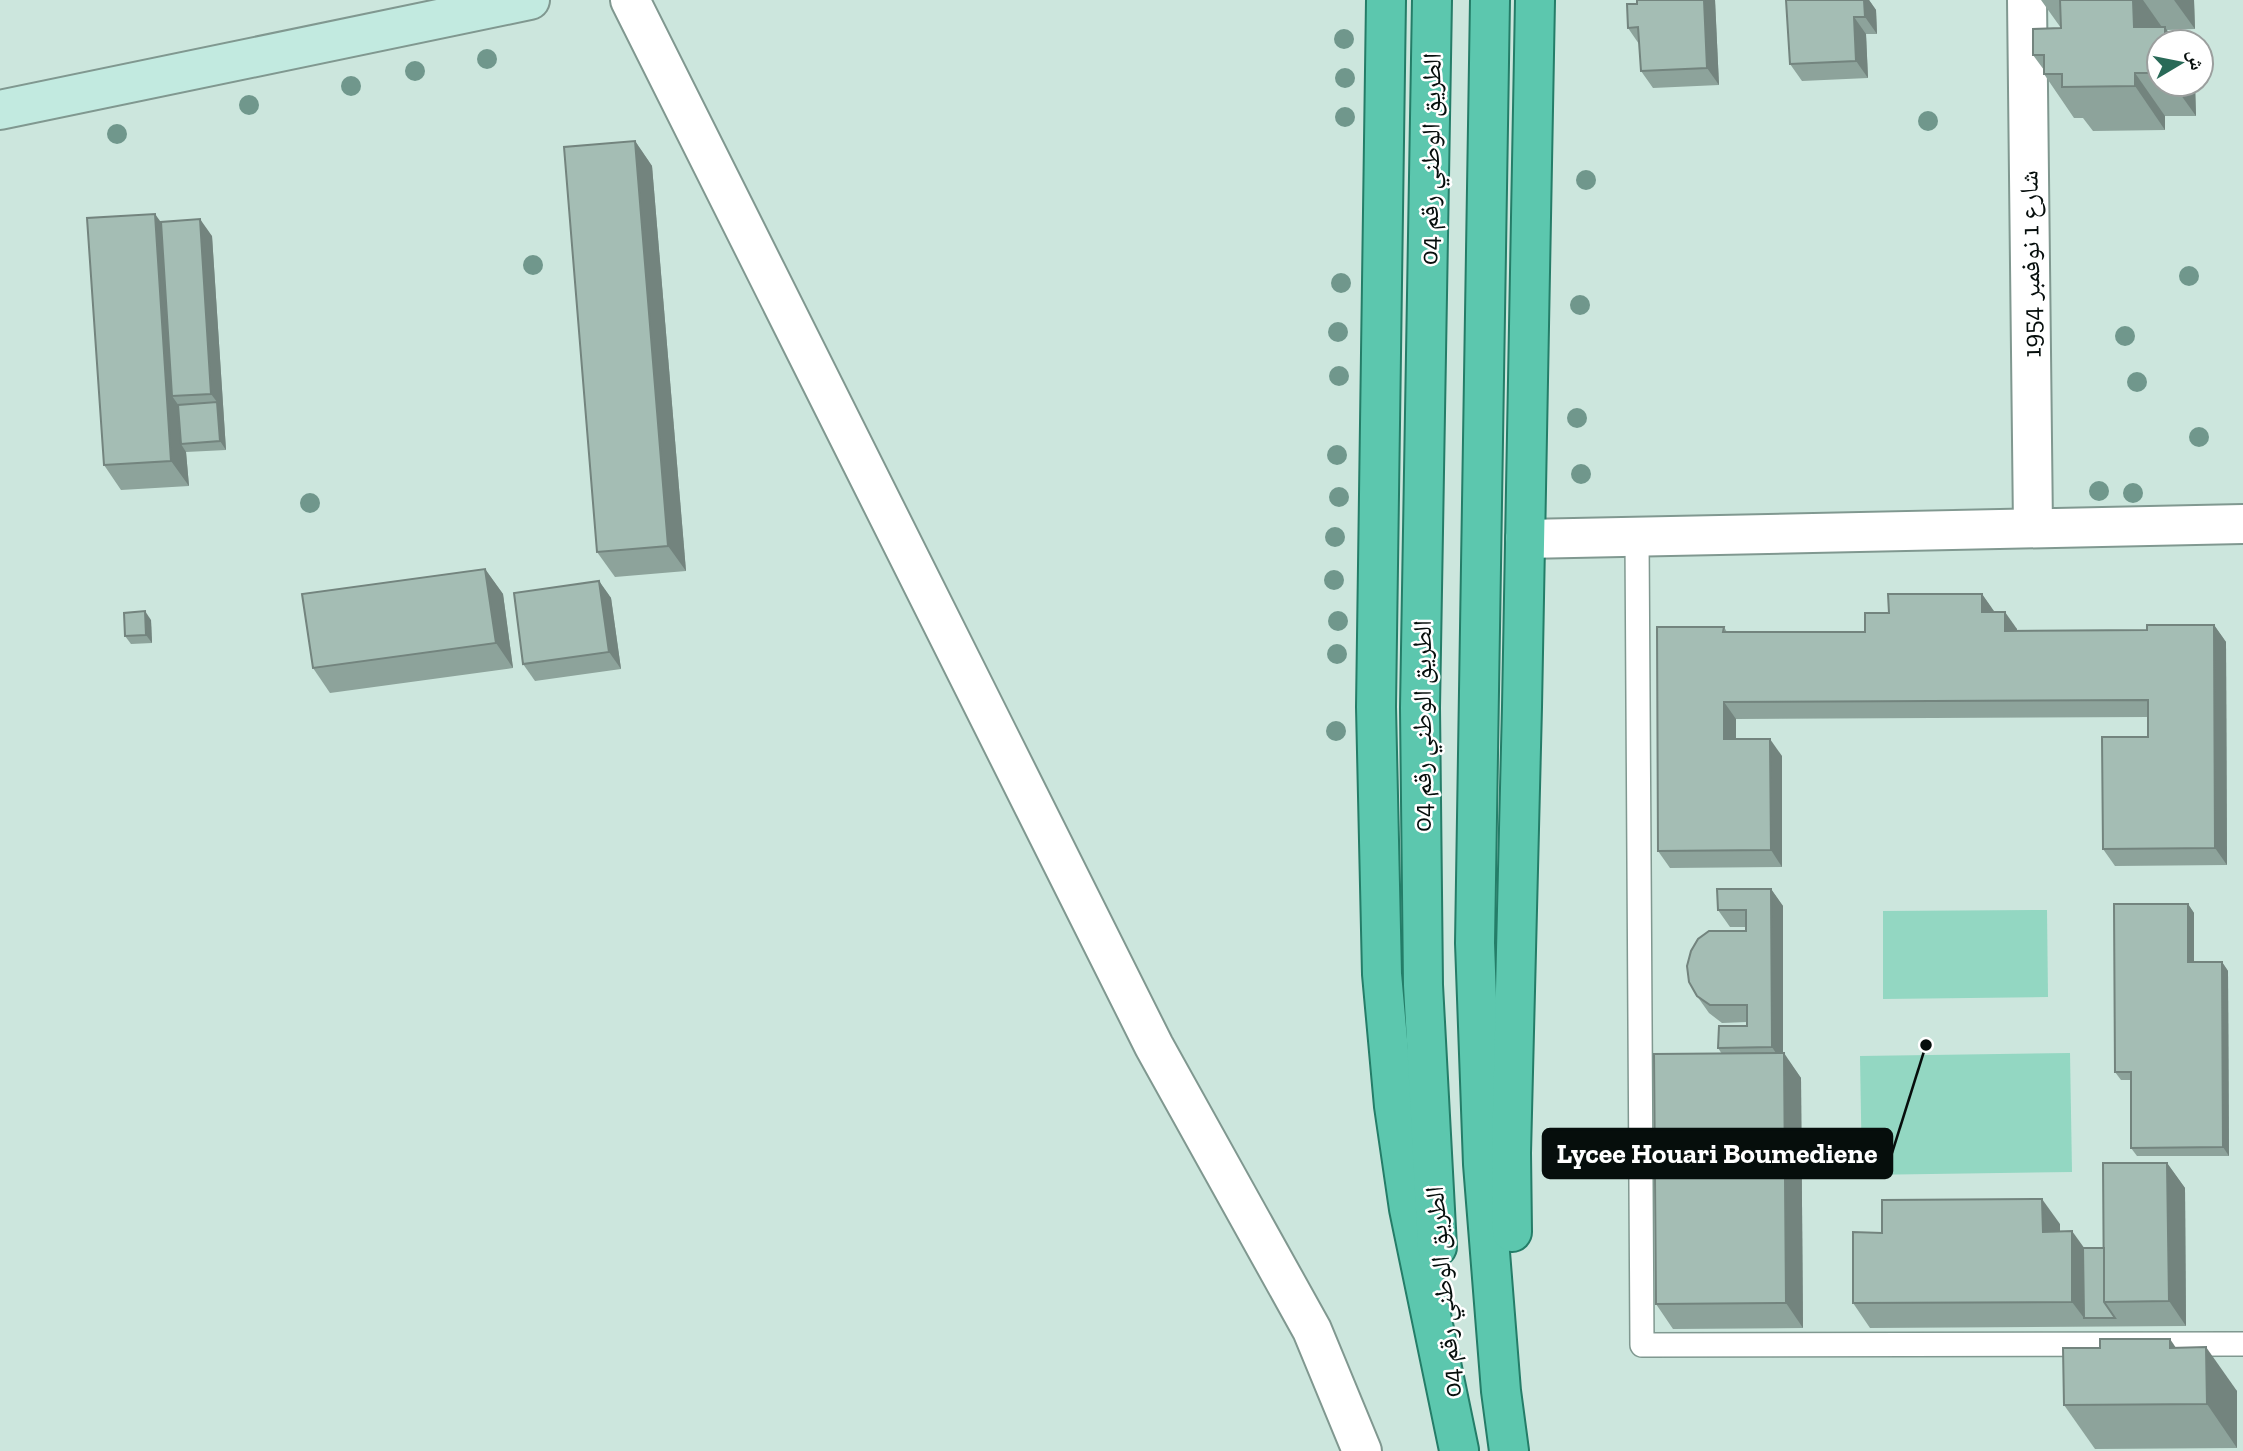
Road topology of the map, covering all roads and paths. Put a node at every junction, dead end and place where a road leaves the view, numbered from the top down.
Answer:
1 (530, 0) edge
2 (631, 0) edge
3 (1386, 0) edge
4 (1432, 0) edge
5 (1490, 0) edge
6 (1535, 0) edge
7 (2027, 0) edge
8 (0, 110) edge
9 (2243, 524) edge
10 (2033, 528) junction
11 (1637, 537) junction
12 (1525, 539) junction
13 (2243, 1344) edge
14 (1362, 1451) edge
15 (1459, 1451) edge
16 (1509, 1451) edge
17 (1516, 1451) edge

1 - 8 main road
2 - 14 street
3 - 15 highway
4 - 15 highway, الطريق الوطني رقم 04
5 - 16 highway, الطريق الوطني رقم 04
6 - 12 highway
7 - 10 street, شارع 1 نوفمبر 1954
9 - 10 street
10 - 11 street
11 - 12 street
11 - 13 lane
12 - 17 highway

